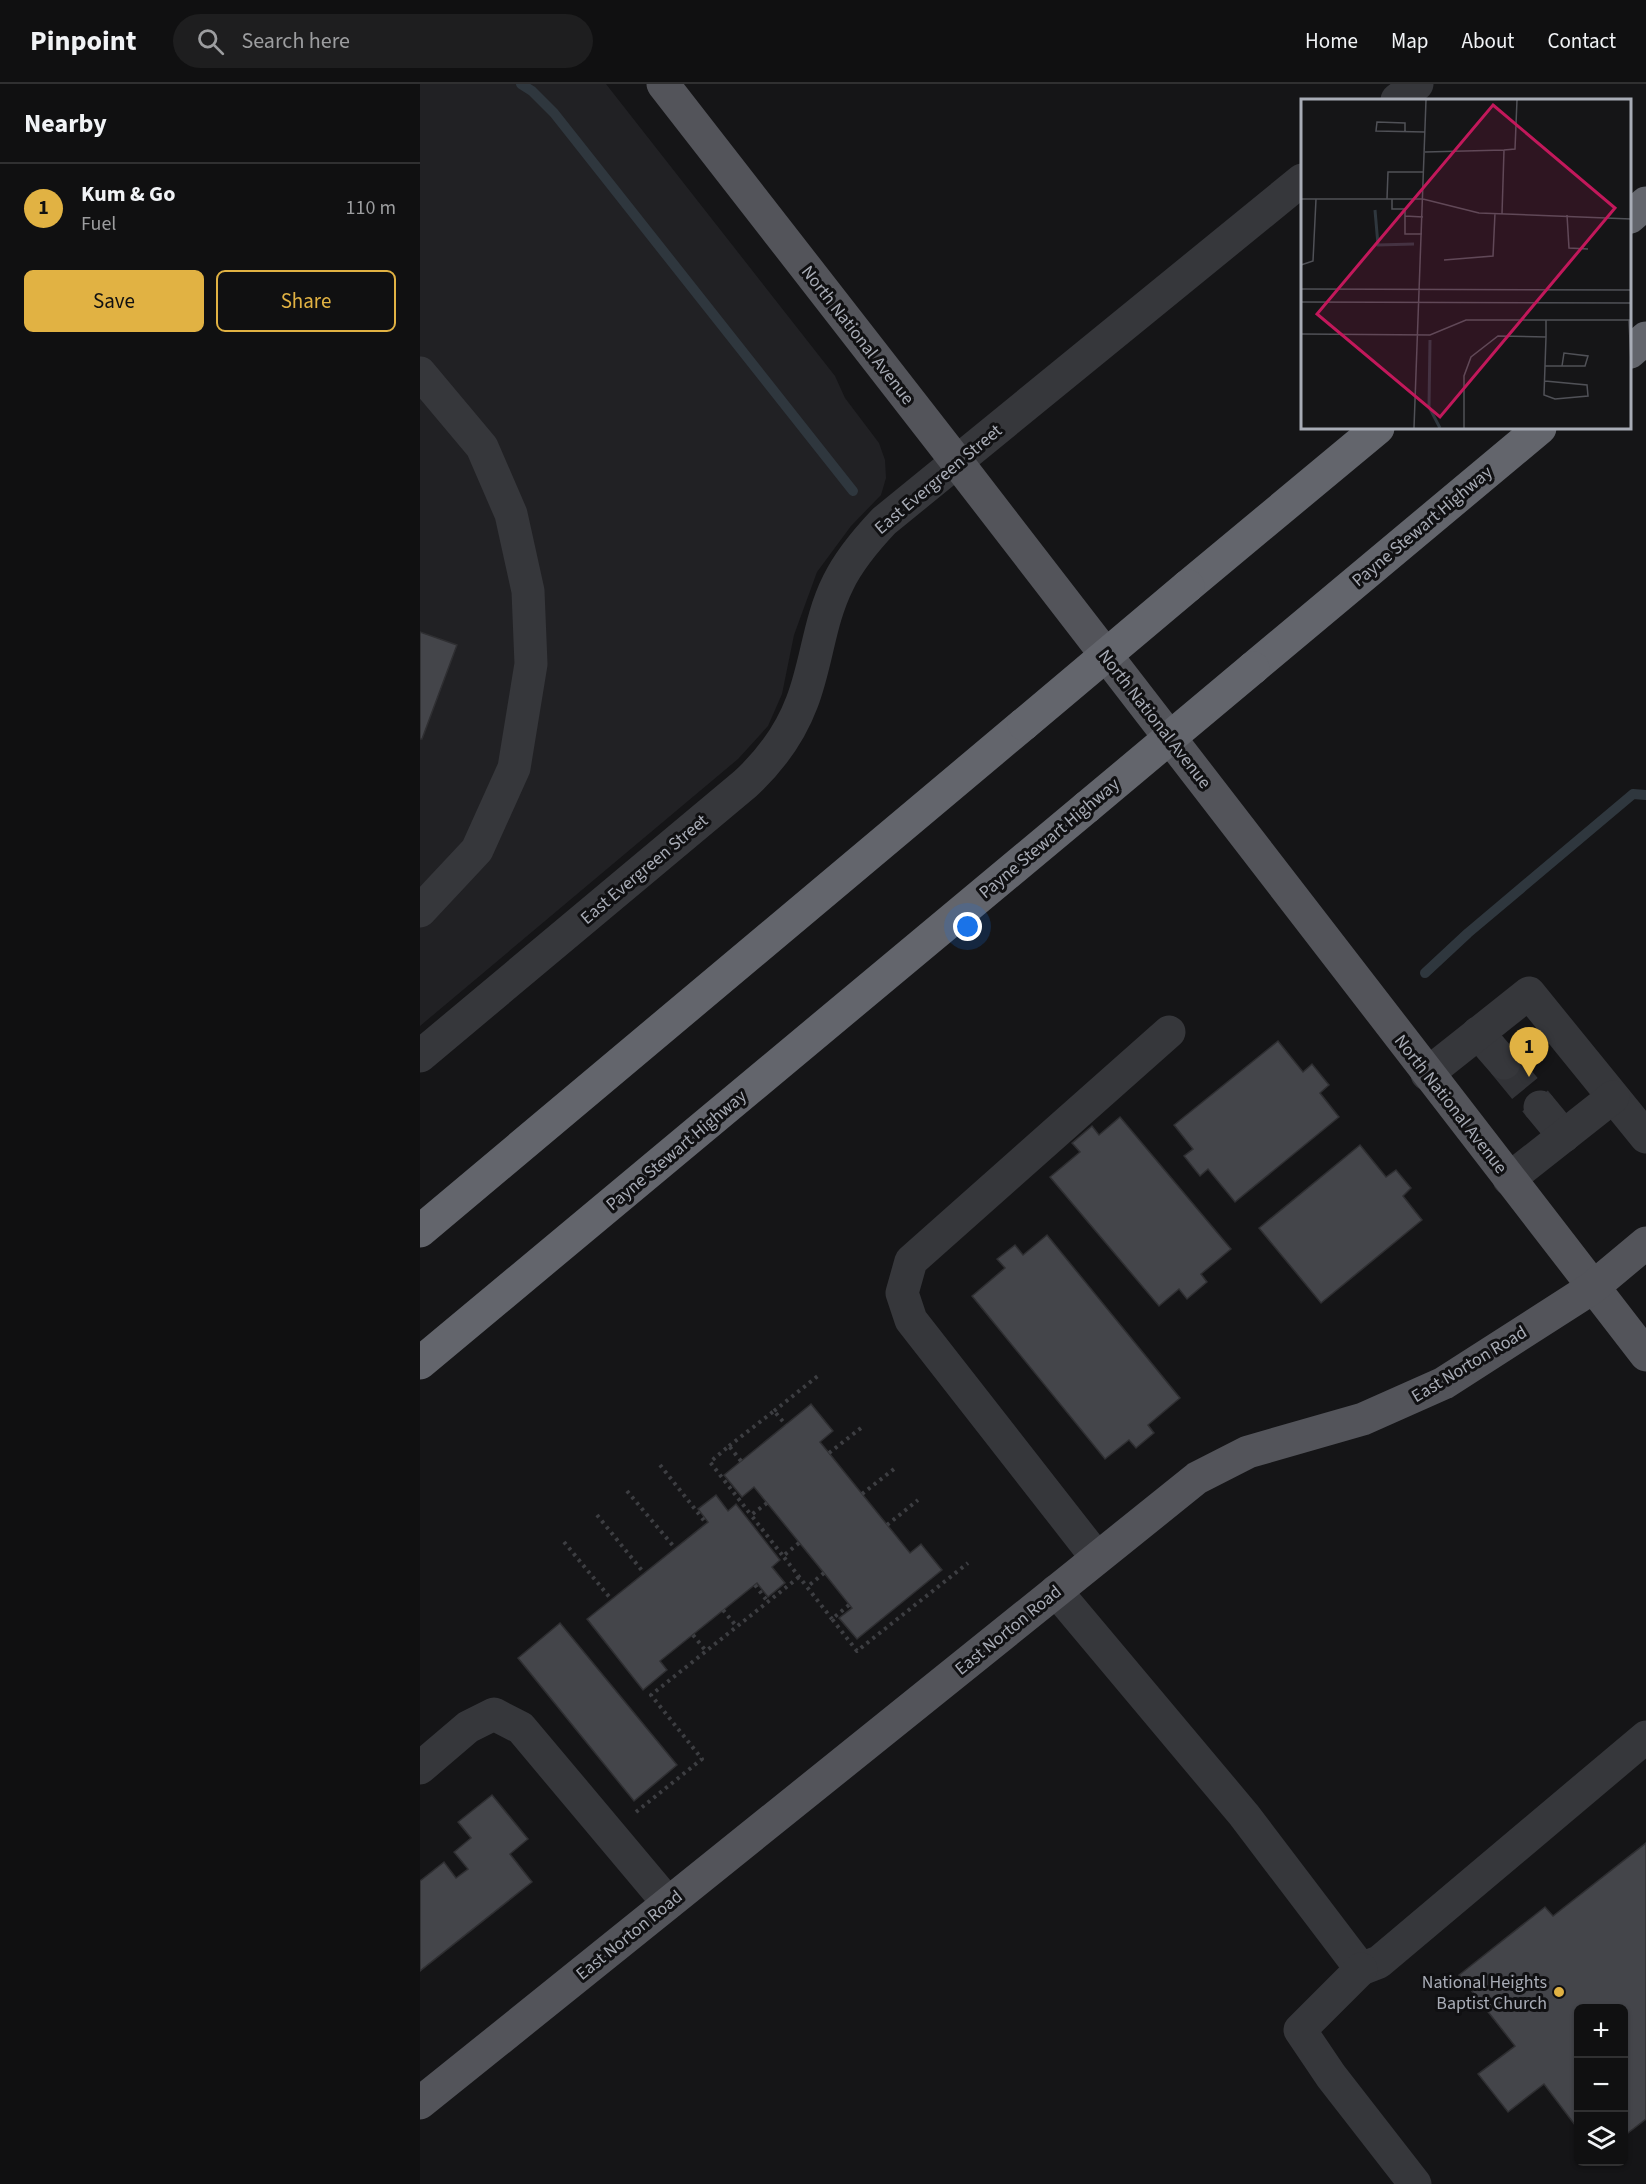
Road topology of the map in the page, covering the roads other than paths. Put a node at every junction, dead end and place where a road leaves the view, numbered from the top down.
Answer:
1 (663, 84) edge
2 (1416, 84) edge
3 (1398, 99) edge
4 (1301, 181) edge
5 (1646, 203) edge
6 (1631, 215) edge
7 (1646, 338) edge
8 (1631, 350) edge
9 (420, 373) edge
10 (1377, 429) edge
11 (1539, 429) edge
12 (957, 462) junction
13 (420, 911) edge
14 (1169, 1032) dead end
15 (1478, 1033) junction
16 (420, 1056) edge
17 (1504, 1063) tunnel mouth
18 (1428, 1074) junction
19 (1613, 1097) junction
20 (1540, 1107) tunnel mouth
21 (1563, 1136) junction
22 (1646, 1137) edge
23 (1509, 1179) junction
24 (420, 1231) edge
25 (1646, 1243) edge
26 (1592, 1288) junction
27 (1646, 1355) edge
28 (420, 1364) edge
29 (1097, 1558) junction
30 (1056, 1591) junction
31 (1646, 1737) edge
32 (420, 1768) edge
33 (668, 1903) junction
34 (1361, 1969) junction
35 (420, 2103) edge
36 (1415, 2184) edge

1 - 12 main road, North National Avenue
2 - 3 street
4 - 12 street, East Evergreen Street
5 - 6 highway
7 - 8 highway
9 - 13 street
10 - 24 highway, bridge
11 - 28 highway, Payne Stewart Highway, bridge
12 - 16 street, East Evergreen Street
12 - 18 main road, North National Avenue
14 - 29 street
15 - 17 street
15 - 18 street
15 - 19 street
18 - 23 main road, North National Avenue
19 - 21 street
19 - 22 street
20 - 21 street
21 - 23 street
23 - 26 main road, North National Avenue
25 - 26 main road, East Norton Road
26 - 27 main road, North National Avenue
26 - 29 main road, East Norton Road
29 - 30 main road, East Norton Road
30 - 33 main road, East Norton Road
30 - 34 street
31 - 34 street
32 - 33 street
33 - 35 main road, East Norton Road
34 - 36 street

